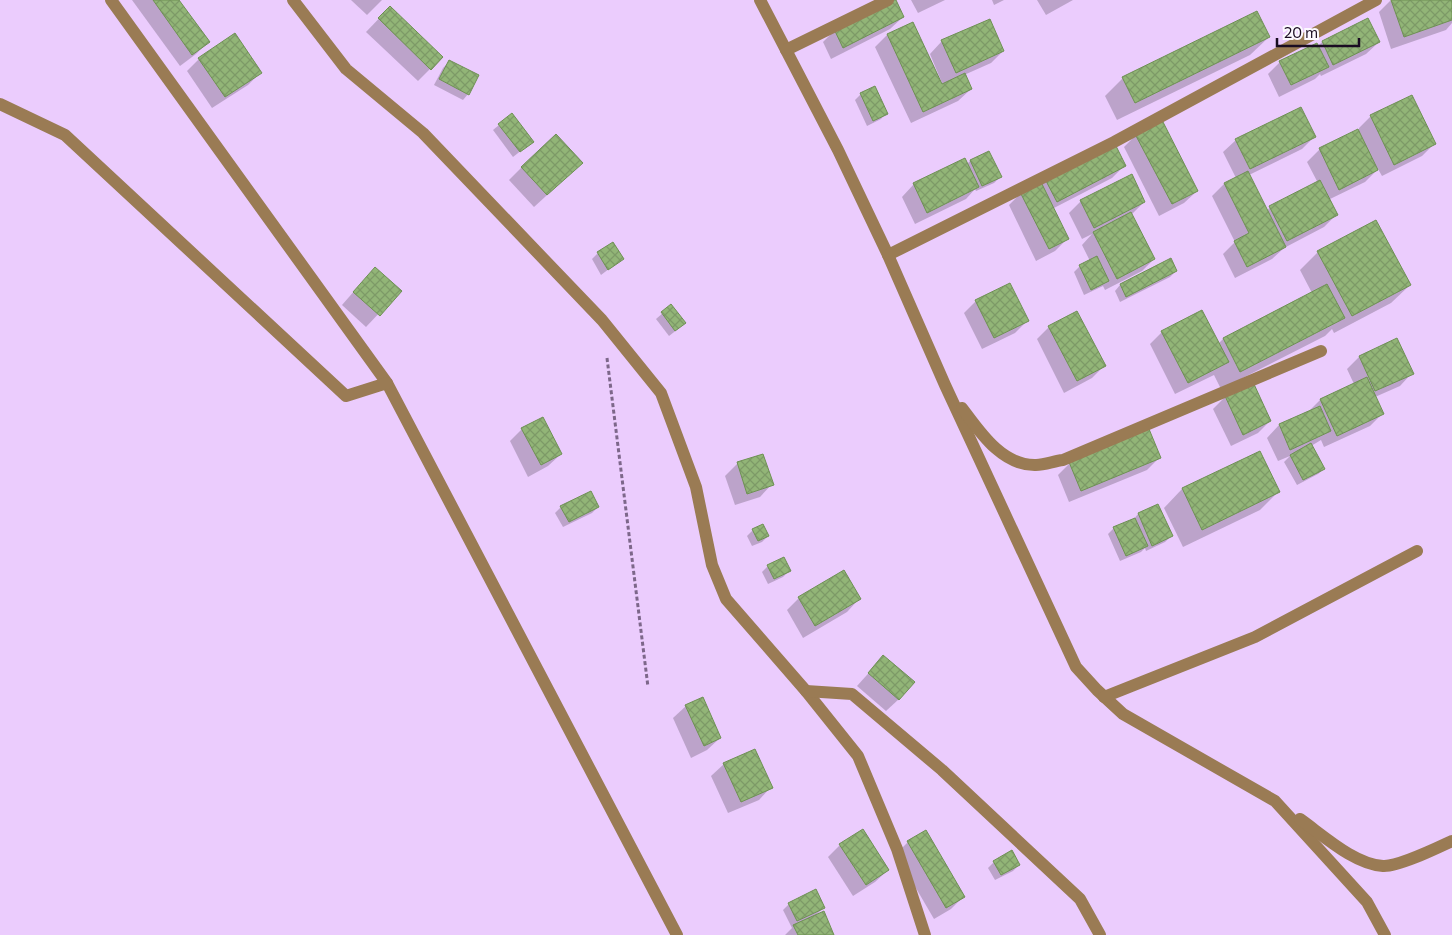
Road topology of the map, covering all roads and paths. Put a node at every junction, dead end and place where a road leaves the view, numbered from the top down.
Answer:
1 (111, 0) edge
2 (293, 0) edge
3 (760, 0) edge
4 (888, 0) edge
5 (1376, 0) edge
6 (786, 50) junction
7 (0, 104) edge
8 (888, 255) junction
9 (602, 320) junction
10 (1322, 351) dead end
11 (387, 383) junction
12 (945, 385) junction
13 (1416, 552) dead end
14 (648, 687) dead end
15 (806, 691) junction
16 (1104, 697) junction
17 (1275, 801) junction
18 (1452, 841) edge
19 (677, 935) edge
20 (925, 935) edge
21 (1100, 935) edge
22 (1385, 935) edge

1 - 11 street
2 - 9 street
3 - 6 street
4 - 6 street
5 - 8 street
6 - 8 street
7 - 11 street
8 - 12 street
9 - 14 path
9 - 15 street
10 - 12 street
11 - 19 street
12 - 16 street
13 - 16 street
15 - 20 street
15 - 21 street
16 - 17 street
17 - 18 street
17 - 22 street

